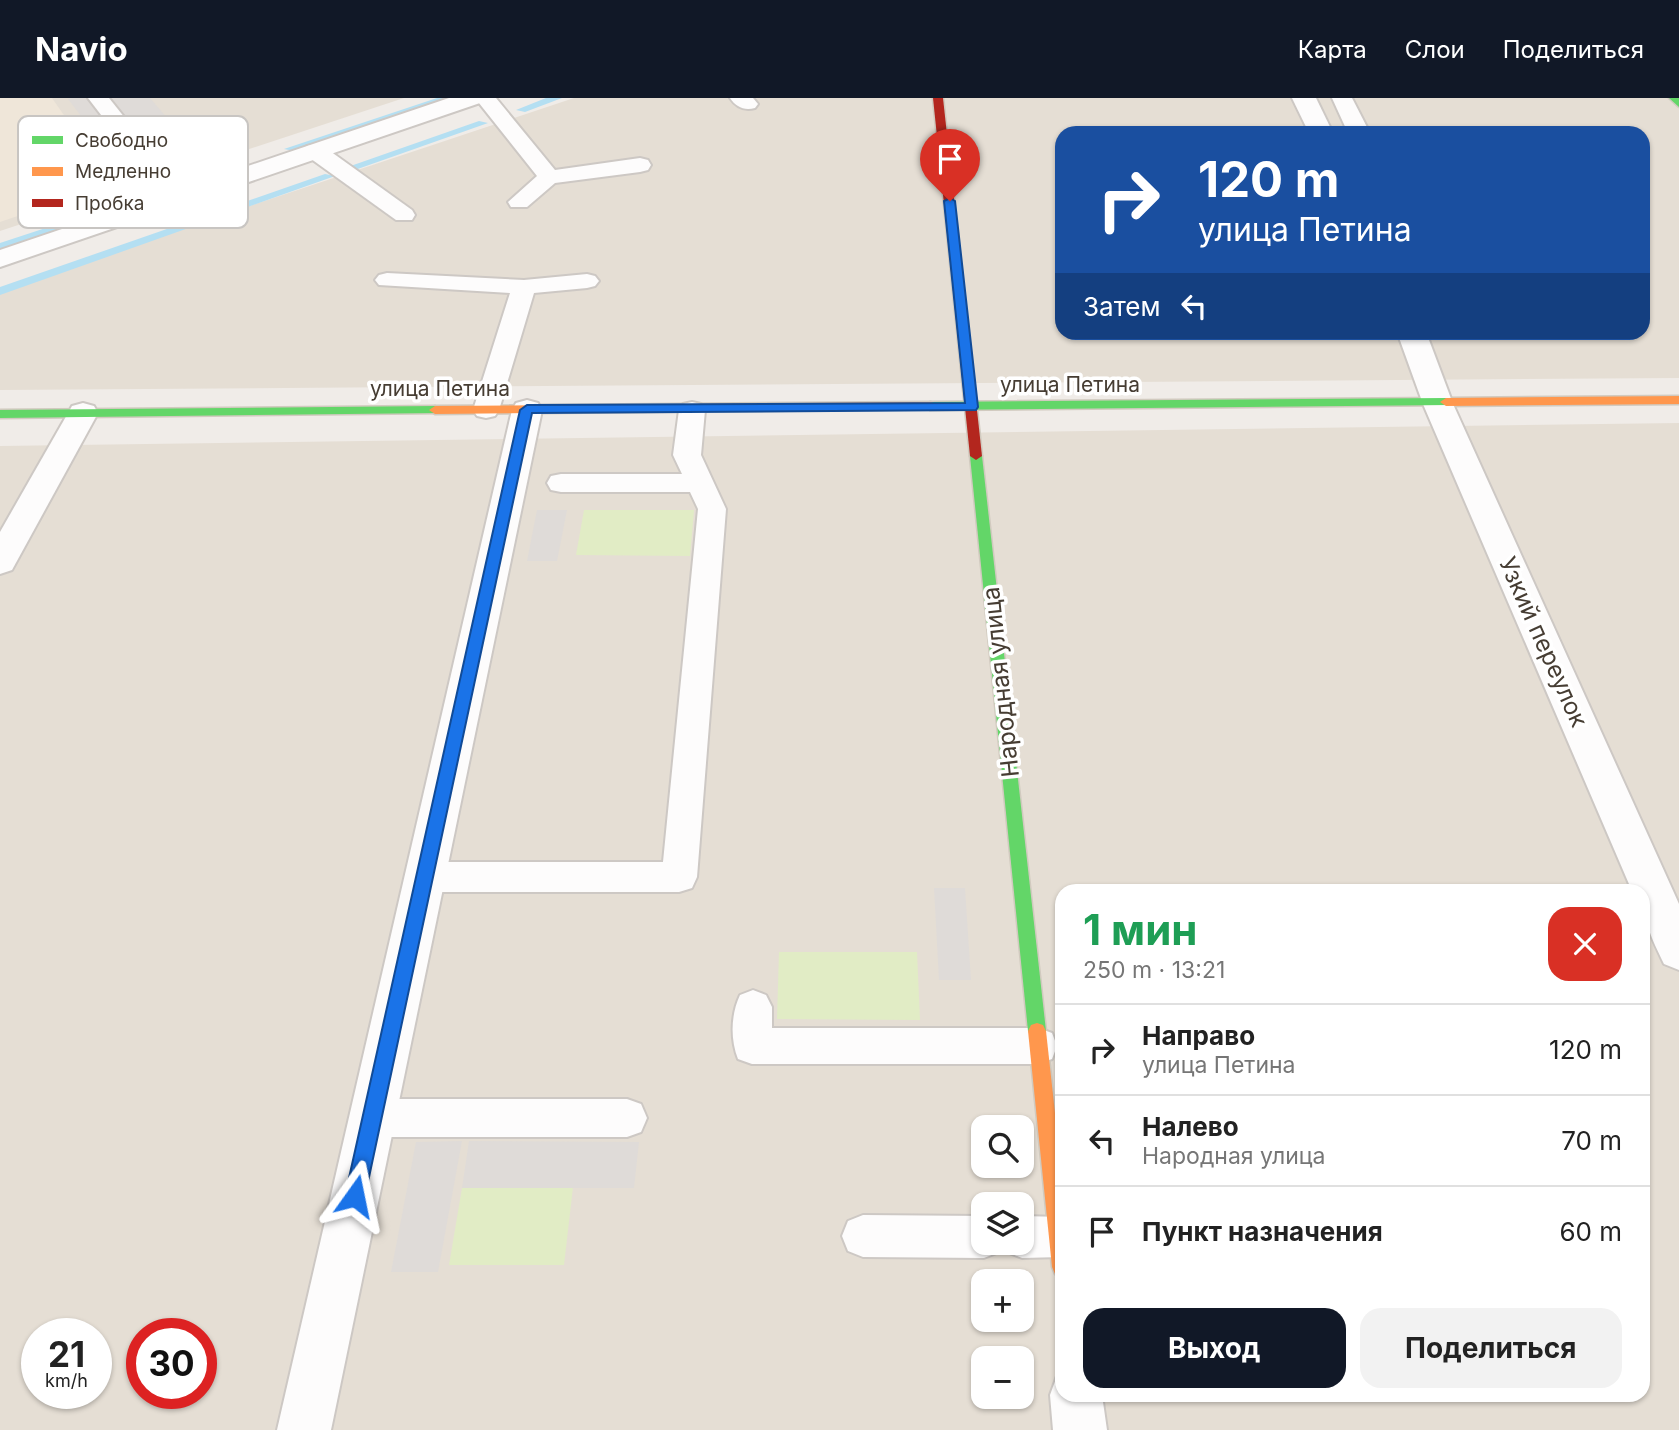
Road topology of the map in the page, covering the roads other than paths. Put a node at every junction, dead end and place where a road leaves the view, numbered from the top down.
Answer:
1 (98, 98) edge
2 (472, 98) edge
3 (485, 98) edge
4 (939, 98) edge
5 (1304, 98) edge
6 (1342, 98) edge
7 (1674, 98) edge
8 (1679, 104) edge
9 (112, 116) edge
10 (1318, 126) edge
11 (1356, 126) edge
12 (316, 151) junction
13 (640, 165) dead end
14 (248, 174) edge
15 (550, 177) junction
16 (519, 202) dead end
17 (404, 215) dead end
18 (90, 228) edge
19 (0, 259) edge
20 (387, 280) dead end
21 (587, 281) dead end
22 (524, 287) junction
23 (1414, 340) edge
24 (1679, 400) edge
25 (1438, 404) junction
26 (972, 407) junction
27 (486, 410) junction
28 (527, 410) junction
29 (692, 410) junction
30 (83, 413) junction
31 (0, 414) edge
32 (561, 483) dead end
33 (699, 483) junction
34 (0, 562) edge
35 (425, 877) junction
36 (1649, 884) edge
37 (1650, 885) edge
38 (1679, 951) edge
39 (753, 1007) dead end
40 (1038, 1046) junction
41 (372, 1118) junction
42 (626, 1118) dead end
43 (863, 1236) dead end
44 (971, 1237) edge
45 (1048, 1247) edge
46 (1077, 1402) edge
47 (304, 1430) edge
48 (1080, 1430) edge

1 - 9 lane
2 - 12 street
3 - 15 lane
4 - 26 street, Народная улица
5 - 10 street
6 - 11 lane
7 - 8 street
12 - 14 street
12 - 17 lane
13 - 15 lane
15 - 16 lane
18 - 19 street
20 - 22 lane
21 - 22 lane
22 - 27 lane
23 - 25 street, Узкий переулок
24 - 25 street, улица Петина
25 - 26 street, улица Петина
25 - 36 street, Узкий переулок
26 - 29 street, улица Петина
26 - 40 street, Народная улица
27 - 28 street, улица Петина
27 - 30 street, улица Петина
28 - 29 street, улица Петина
28 - 35 street
29 - 33 lane
30 - 31 street, улица Петина
30 - 34 street
32 - 33 lane
33 - 35 lane
35 - 41 street
37 - 38 street, Узкий переулок
39 - 40 lane
40 - 45 street, Народная улица
41 - 42 lane
41 - 47 street
43 - 44 lane
46 - 48 street

